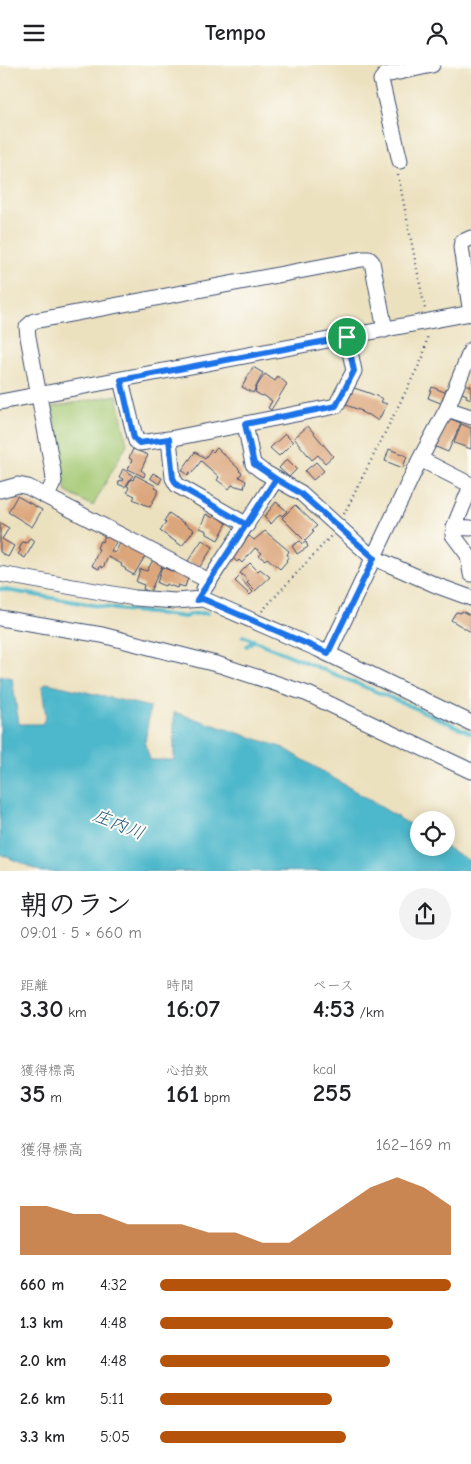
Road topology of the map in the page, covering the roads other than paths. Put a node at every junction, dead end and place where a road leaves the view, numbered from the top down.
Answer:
1 (432, 65) edge
2 (399, 167) road end
3 (471, 238) edge
4 (471, 314) edge
5 (385, 330) junction
6 (347, 337) junction
7 (471, 350) edge
8 (121, 380) junction
9 (40, 395) junction
10 (0, 401) edge
11 (446, 409) junction
12 (471, 417) edge
13 (245, 424) junction
14 (169, 439) junction
15 (420, 459) junction
16 (276, 479) junction
17 (471, 486) edge
18 (0, 490) edge
19 (47, 496) junction
20 (247, 525) junction
21 (454, 527) junction
22 (471, 529) edge
23 (374, 558) junction
24 (0, 574) edge
25 (471, 574) edge
26 (209, 581) junction
27 (471, 598) edge
28 (197, 600) junction
29 (0, 618) edge
30 (328, 653) junction
31 (471, 723) edge
32 (471, 771) edge

1 - 2 street
3 - 4 street
4 - 5 street
5 - 6 street
5 - 9 street
6 - 8 street
6 - 13 street
7 - 11 street
8 - 9 street
8 - 14 street
9 - 10 street
9 - 19 street
11 - 12 street
11 - 15 street
13 - 14 street
13 - 16 street
14 - 20 street
15 - 17 street
15 - 23 street
16 - 20 street
16 - 23 street
17 - 21 street
18 - 19 street
19 - 26 street
20 - 26 street
21 - 22 street
21 - 25 street
23 - 27 street
23 - 30 street
24 - 28 street
26 - 28 street
28 - 30 street
29 - 32 street
30 - 31 street

